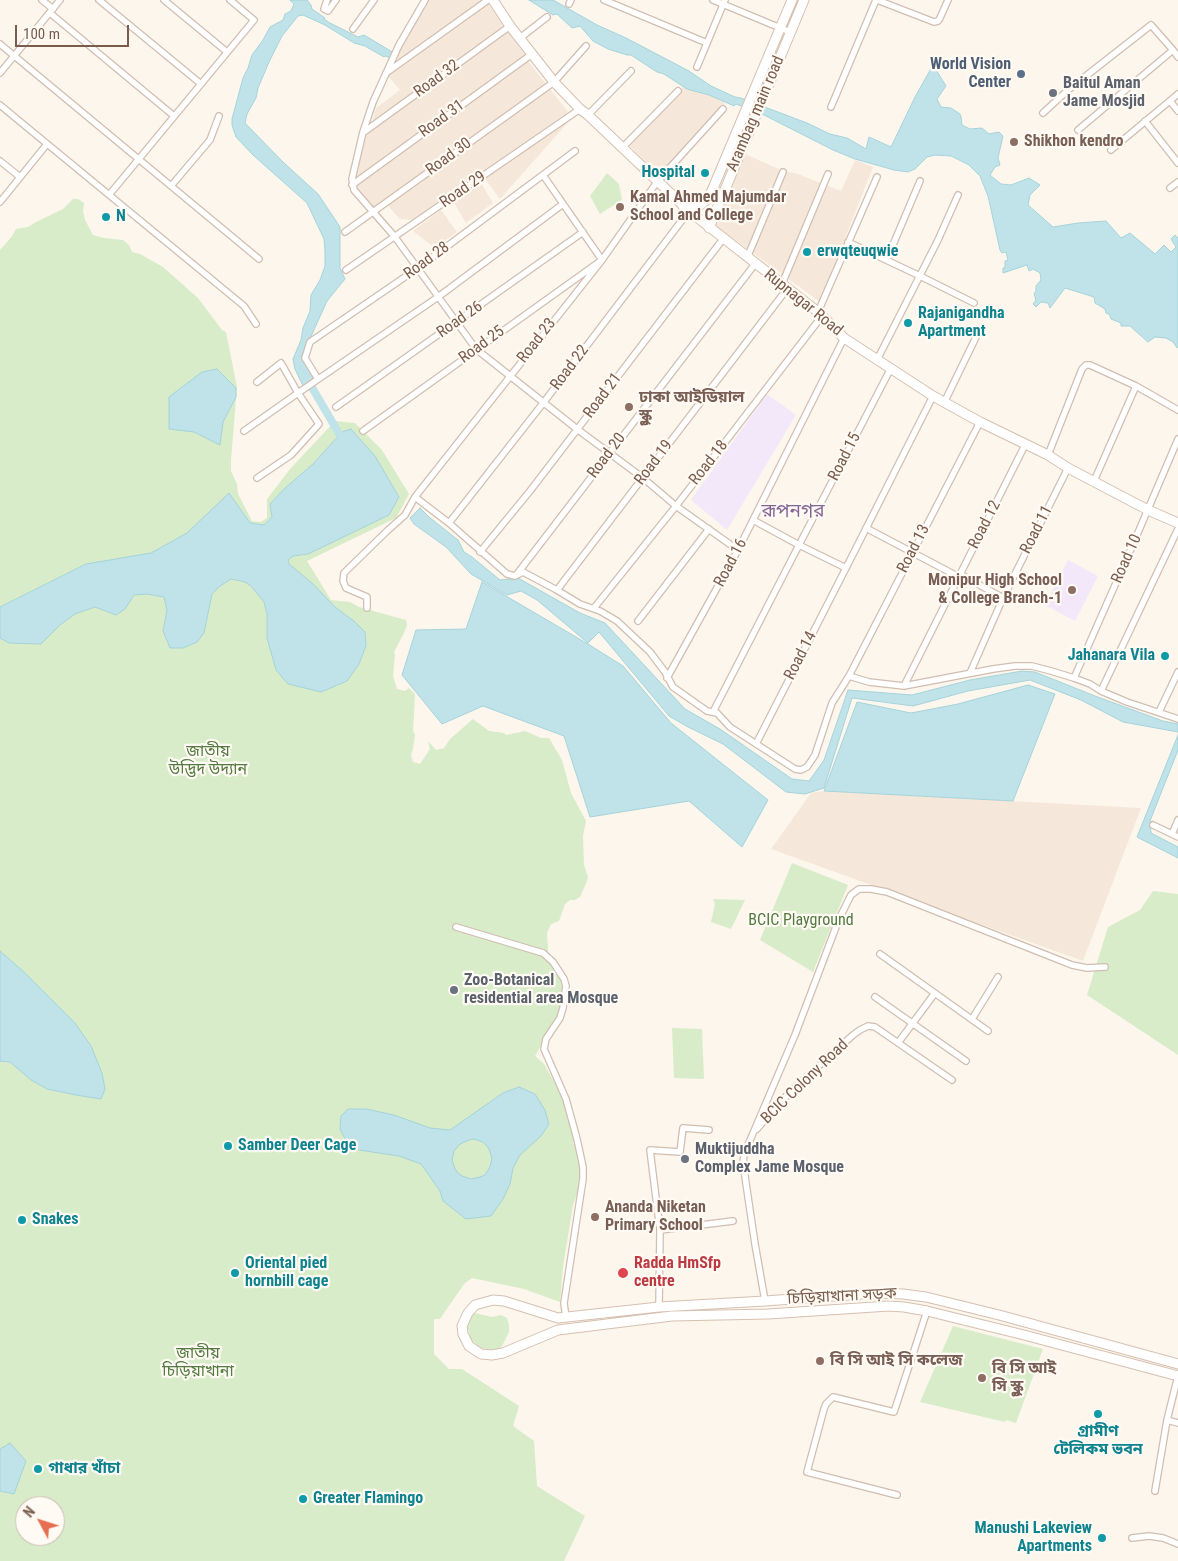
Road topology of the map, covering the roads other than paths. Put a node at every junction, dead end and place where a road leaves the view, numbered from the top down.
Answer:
1 (42, 0) edge
2 (60, 0) edge
3 (99, 0) edge
4 (164, 0) edge
5 (230, 0) edge
6 (327, 0) edge
7 (336, 0) edge
8 (374, 0) edge
9 (425, 0) edge
10 (488, 0) edge
11 (493, 0) edge
12 (604, 0) edge
13 (713, 0) edge
14 (792, 0) edge
15 (804, 0) edge
16 (876, 0) edge
17 (948, 0) edge
18 (724, 2) edge
19 (52, 11) junction
20 (547, 17) dead end
21 (510, 26) junction
22 (780, 28) junction
23 (353, 29) dead end
24 (790, 32) junction
25 (520, 38) junction
26 (707, 43) junction
27 (0, 44) edge
28 (586, 46) dead end
29 (1173, 50) junction
30 (227, 52) junction
31 (532, 54) junction
32 (14, 56) junction
33 (1178, 57) edge
34 (697, 67) dead end
35 (631, 71) dead end
36 (0, 73) edge
37 (386, 73) junction
38 (554, 82) junction
39 (200, 84) junction
40 (678, 92) dead end
41 (1178, 94) edge
42 (752, 97) junction
43 (762, 101) junction
44 (1170, 101) junction
45 (0, 105) edge
46 (831, 107) dead end
47 (723, 109) dead end
48 (1178, 111) edge
49 (584, 112) junction
50 (1043, 112) dead end
51 (174, 116) junction
52 (219, 116) dead end
53 (1145, 122) junction
54 (1078, 130) dead end
55 (363, 132) junction
56 (48, 144) junction
57 (622, 148) junction
58 (1110, 150) dead end
59 (575, 151) dead end
60 (138, 159) junction
61 (0, 161) edge
62 (1178, 163) edge
63 (782, 172) dead end
64 (828, 174) dead end
65 (543, 175) junction
66 (20, 177) junction
67 (877, 177) dead end
68 (920, 181) dead end
69 (657, 182) junction
70 (1178, 182) edge
71 (352, 185) junction
72 (171, 186) junction
73 (1170, 188) dead end
74 (109, 195) junction
75 (958, 195) dead end
76 (0, 202) edge
77 (563, 204) junction
78 (686, 209) junction
79 (372, 212) junction
80 (709, 228) junction
81 (345, 232) dead end
82 (583, 232) junction
83 (395, 237) junction
84 (723, 239) junction
85 (848, 242) junction
86 (747, 258) junction
87 (259, 259) dead end
88 (887, 259) junction
89 (602, 260) junction
90 (755, 264) junction
91 (418, 268) junction
92 (346, 270) dead end
93 (920, 276) junction
94 (784, 286) junction
95 (438, 297) junction
96 (974, 303) dead end
97 (820, 314) junction
98 (457, 322) junction
99 (256, 324) dead end
100 (978, 333) dead end
101 (844, 338) junction
102 (476, 349) junction
103 (877, 360) junction
104 (891, 368) junction
105 (510, 376) junction
106 (318, 379) junction
107 (257, 382) dead end
108 (1136, 386) junction
109 (300, 392) junction
110 (933, 396) junction
111 (544, 402) junction
112 (944, 402) junction
113 (336, 407) dead end
114 (1178, 410) edge
115 (980, 422) junction
116 (577, 429) junction
117 (244, 431) dead end
118 (363, 431) dead end
119 (1178, 439) edge
120 (1025, 445) junction
121 (609, 453) junction
122 (1048, 455) junction
123 (1068, 468) junction
124 (257, 478) dead end
125 (643, 478) junction
126 (1094, 481) junction
127 (415, 498) junction
128 (676, 506) junction
129 (1148, 510) junction
130 (753, 520) junction
131 (449, 523) junction
132 (1178, 524) edge
133 (866, 528) junction
134 (1178, 529) edge
135 (709, 530) junction
136 (799, 545) junction
137 (738, 550) junction
138 (480, 552) junction
139 (912, 552) junction
140 (846, 568) junction
141 (515, 576) junction
142 (959, 576) junction
143 (557, 590) junction
144 (1003, 598) junction
145 (368, 608) dead end
146 (594, 608) junction
147 (638, 621) dead end
148 (1178, 672) edge
149 (970, 673) junction
150 (849, 676) junction
151 (667, 678) junction
152 (1074, 678) junction
153 (904, 686) junction
154 (1101, 690) junction
155 (713, 712) junction
156 (1159, 712) junction
157 (1178, 719) edge
158 (756, 744) junction
159 (1178, 820) edge
160 (1153, 825) dead end
161 (1175, 835) edge
162 (456, 927) dead end
163 (880, 954) dead end
164 (1104, 967) dead end
165 (998, 977) dead end
166 (935, 993) junction
167 (875, 997) dead end
168 (972, 1020) junction
169 (912, 1023) junction
170 (988, 1030) dead end
171 (898, 1043) junction
172 (966, 1061) dead end
173 (952, 1080) dead end
174 (709, 1130) dead end
175 (748, 1145) junction
176 (732, 1221) dead end
177 (660, 1230) junction
178 (931, 1298) junction
179 (765, 1301) junction
180 (659, 1307) junction
181 (928, 1311) junction
182 (768, 1314) junction
183 (562, 1318) junction
184 (558, 1330) junction
185 (1178, 1364) edge
186 (1178, 1376) edge
187 (1167, 1420) junction
188 (1178, 1423) edge
189 (1154, 1491) dead end
190 (897, 1496) dead end
191 (1132, 1538) dead end
192 (1178, 1544) edge

1 - 19 street
2 - 19 street
3 - 39 street
4 - 30 street
5 - 30 street
6 - 7 street
8 - 23 street
9 - 37 street
10 - 37 street
11 - 21 main road, Rupnagar Road
12 - 26 street
13 - 18 street
14 - 22 main road, Arambag main road
15 - 24 main road, Arambag main road
16 - 17 street
16 - 46 street
18 - 22 street
18 - 26 street
19 - 32 street
19 - 51 street
20 - 25 street
21 - 25 main road, Rupnagar Road
21 - 55 street, Road 32
22 - 24 street
22 - 42 main road, Arambag main road
24 - 43 main road, Arambag main road
25 - 31 main road, Rupnagar Road
26 - 34 street
27 - 32 street
28 - 38 street, Road 30
29 - 33 street
29 - 50 street
29 - 54 street
30 - 39 street
31 - 38 main road, Rupnagar Road
31 - 71 street, Road 31
32 - 36 street
32 - 60 street
35 - 49 street, Road 29
37 - 55 street
38 - 49 main road, Rupnagar Road
38 - 79 street, Road 30
39 - 51 street
40 - 57 street
41 - 44 street
42 - 43 main road
42 - 78 main road, Arambag main road
43 - 80 main road, Arambag main road
44 - 48 street
44 - 53 street
45 - 56 street
47 - 69 street, Road 23
49 - 57 main road, Rupnagar Road
49 - 83 street, Road 29
51 - 60 street
52 - 72 street
53 - 58 street
53 - 62 street
55 - 71 street
56 - 66 street
56 - 74 street
57 - 69 main road, Rupnagar Road
59 - 65 street, Road 28
60 - 72 street
60 - 74 street
61 - 66 street
63 - 86 street
64 - 94 street, Road 19
65 - 77 street
65 - 91 street, Road 28
66 - 76 street
67 - 85 street, Road 18
68 - 88 street
69 - 78 main road, Rupnagar Road
69 - 89 street, Road 23
70 - 73 street
71 - 79 street
72 - 87 street
74 - 99 street
75 - 93 street
77 - 82 street
77 - 95 street
78 - 80 main road, Rupnagar Road
78 - 111 street, Road 22
79 - 81 street, Road 30
79 - 83 street
80 - 84 main road, Rupnagar Road
82 - 89 street
82 - 98 street, Road 26
83 - 91 street
83 - 92 street, Road 29
84 - 86 main road, Rupnagar Road
84 - 116 street, Road 21
85 - 88 street
85 - 97 street, Road 18
86 - 90 main road, Rupnagar Road
88 - 93 street
89 - 102 street, Road 25
89 - 105 street, Road 23
90 - 94 main road, Rupnagar Road
90 - 121 street, Road 20
91 - 95 street
91 - 106 street, Road 28
93 - 96 street
93 - 103 street
94 - 97 main road, Rupnagar Road
94 - 125 street, Road 19
95 - 98 street
95 - 106 street
97 - 101 main road, Rupnagar Road
97 - 128 street, Road 18
98 - 102 street
98 - 113 street, Road 26
100 - 112 street
101 - 103 main road, Rupnagar Road
101 - 130 street, Road 16
102 - 105 street
102 - 118 street, Road 25
103 - 104 main road, Rupnagar Road
104 - 110 main road, Rupnagar Road
104 - 136 street, Road 15
105 - 111 street
105 - 127 street, Road 23
106 - 109 street
107 - 109 street
108 - 114 street
108 - 122 street
108 - 126 street
109 - 117 street
109 - 124 street
110 - 112 main road, Rupnagar Road
110 - 133 street
111 - 116 street
111 - 131 street, Road 22
112 - 115 main road, Rupnagar Road
115 - 120 main road, Rupnagar Road
115 - 139 street, Road 13
116 - 121 street
116 - 138 street, Road 21
119 - 129 street, Road 10
120 - 122 main road, Rupnagar Road
120 - 142 street, Road 12
121 - 125 street
121 - 141 street, Road 20
122 - 123 main road, Rupnagar Road
123 - 126 main road, Rupnagar Road
123 - 144 street, Road 11
125 - 128 street
125 - 143 street, Road 19
126 - 129 main road, Rupnagar Road
127 - 131 street
127 - 145 street, Road 23
128 - 135 street
128 - 146 street, Road 18
129 - 132 main road, Rupnagar Road
129 - 152 street, Road 10
130 - 136 street
130 - 137 street, Road 16
131 - 138 street
133 - 139 street
133 - 140 street, Road 14
134 - 154 street
135 - 137 street
135 - 147 street
136 - 140 street
136 - 155 street, Road 15
137 - 151 street, Road 16
138 - 141 street
139 - 142 street
139 - 150 street, Road 13
140 - 158 street, Road 14
141 - 143 street
142 - 144 street
142 - 153 street, Road 12
143 - 146 street
144 - 149 street, Road 11
146 - 151 street
148 - 156 street
149 - 152 street
149 - 153 street
150 - 153 street
150 - 158 street, Road 13
151 - 155 street
152 - 154 street
154 - 156 street
155 - 158 street
156 - 157 street
159 - 161 street
160 - 161 street
162 - 183 street
163 - 166 street
164 - 175 street
165 - 168 street
166 - 168 street
166 - 169 street
167 - 169 street
168 - 170 street
169 - 171 street
169 - 172 street
171 - 173 street, BCIC Colony Road
171 - 175 street, BCIC Colony Road
174 - 177 street
175 - 179 street, BCIC Colony Road
176 - 177 street
177 - 180 street
178 - 179 main road, চিড়িয়াখানা সড়ক
178 - 181 main road
178 - 185 main road, চিড়িয়াখানা সড়ক
179 - 180 main road, চিড়িয়াখানা সড়ক
179 - 182 main road
180 - 183 main road, চিড়িয়াখানা সড়ক
181 - 182 main road, চিড়িয়াখানা সড়ক
181 - 186 main road, চিড়িয়াখানা সড়ক
181 - 190 street
182 - 184 main road, চিড়িয়াখানা সড়ক
183 - 184 main road
183 - 184 main road, চিড়িয়াখানা সড়ক
186 - 187 street
187 - 188 street
187 - 189 street
191 - 192 street

